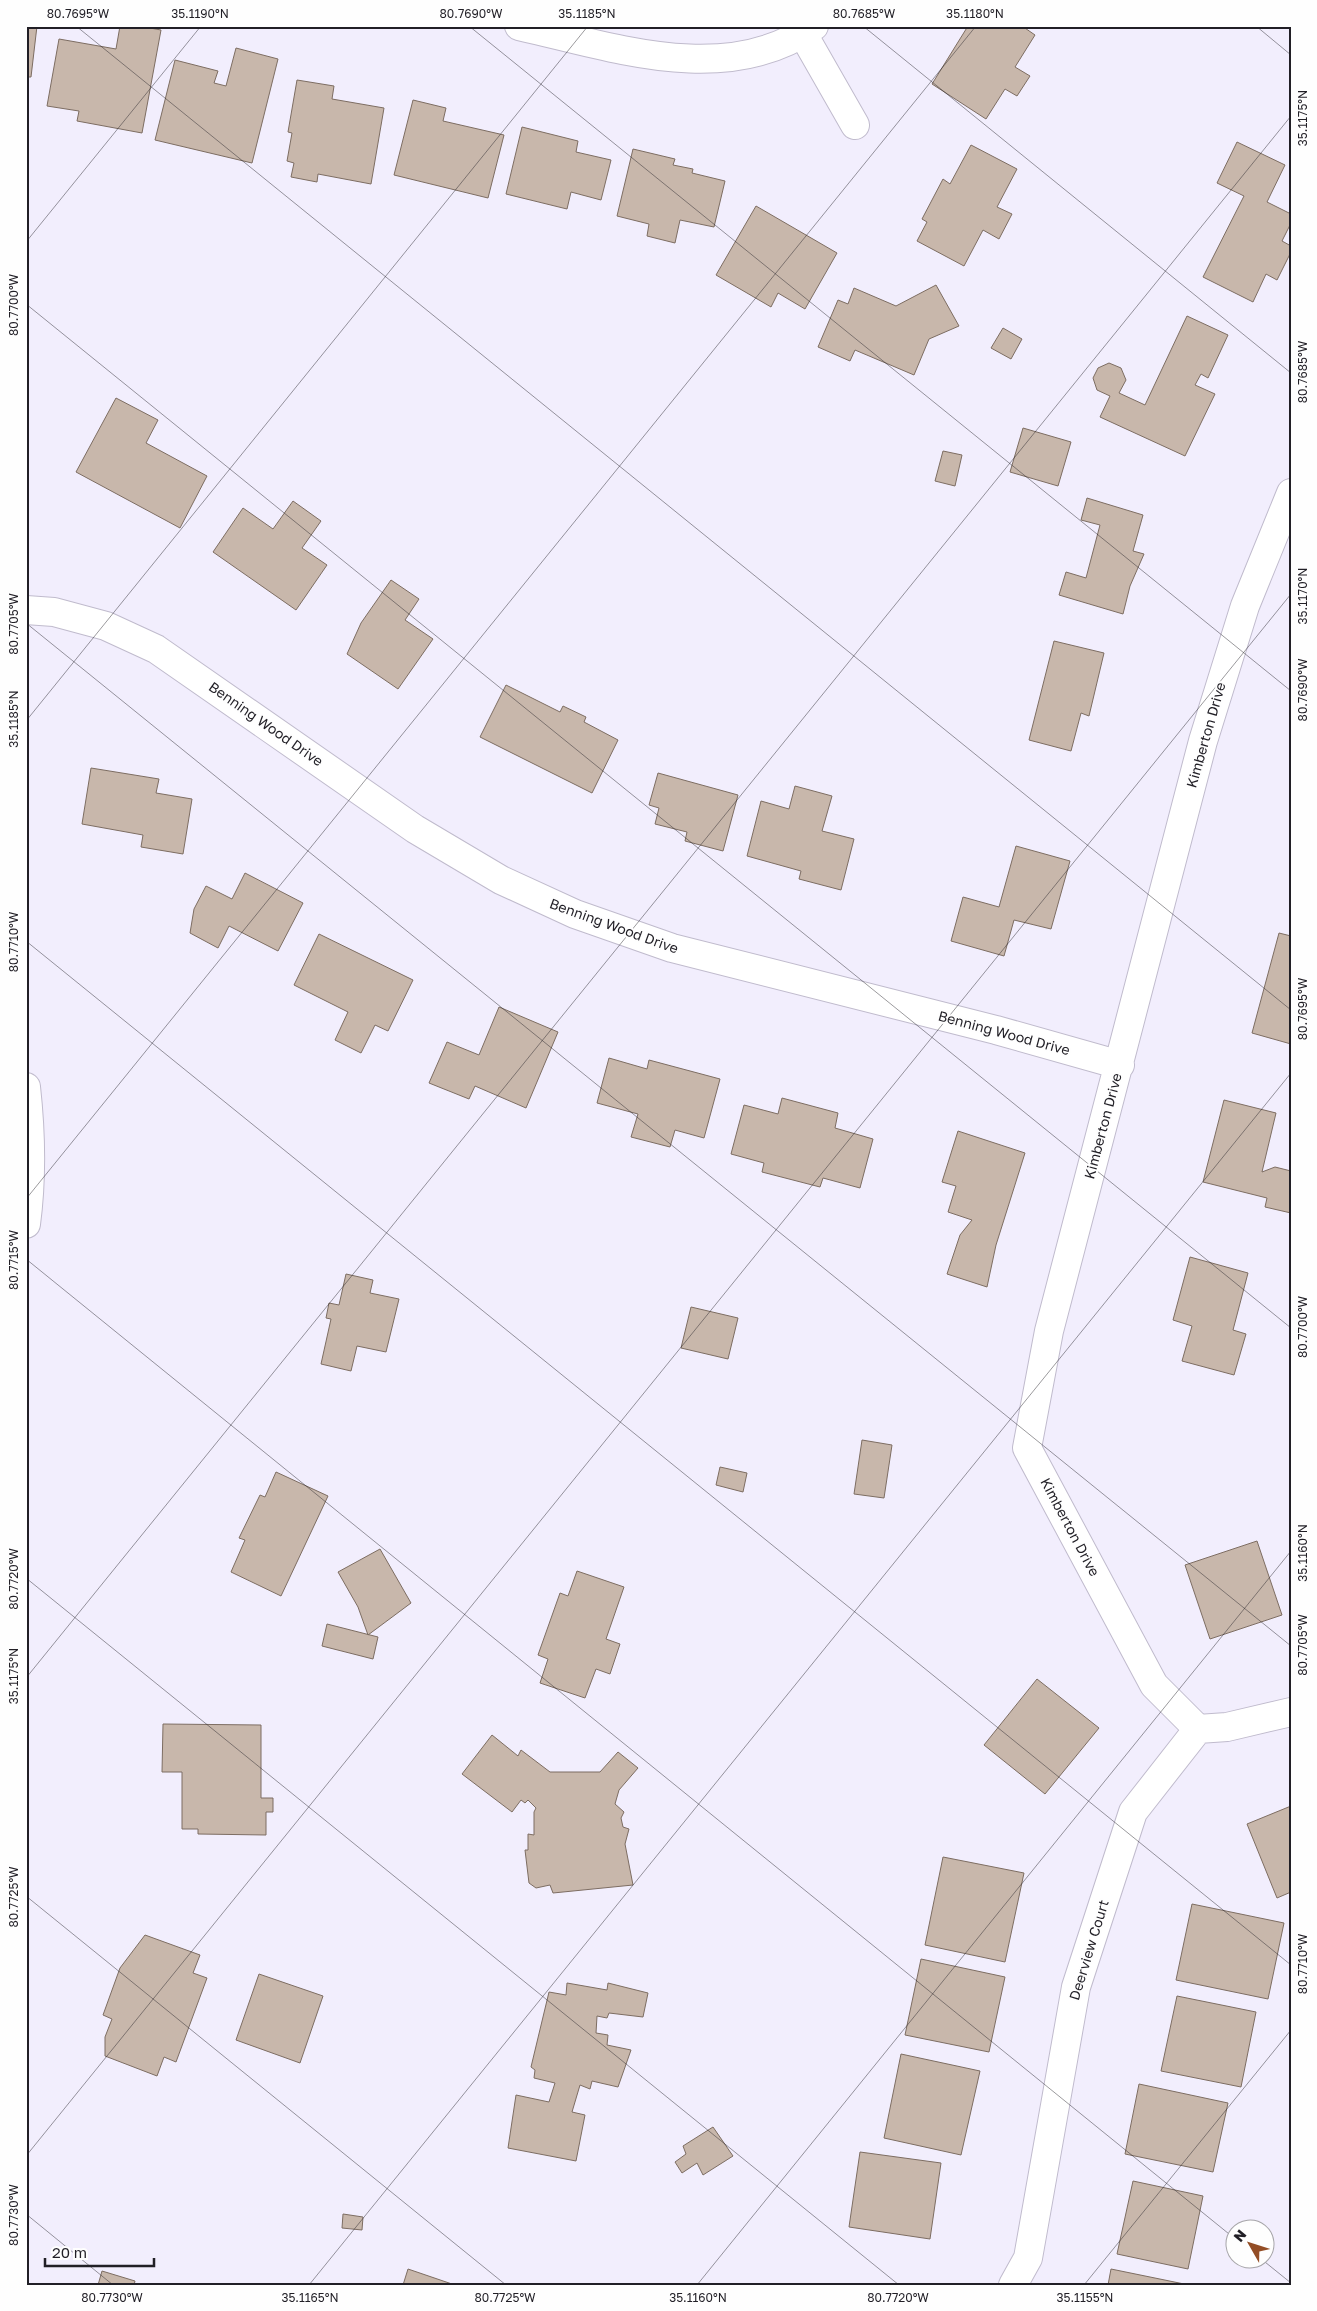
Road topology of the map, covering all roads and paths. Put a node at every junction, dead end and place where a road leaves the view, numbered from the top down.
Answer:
1 (519, 26) edge
2 (809, 30) edge
3 (855, 125) dead end
4 (1291, 492) edge
5 (26, 610) edge
6 (1120, 1065) junction
7 (26, 1086) edge
8 (26, 1224) edge
9 (1291, 1712) edge
10 (1198, 1729) junction
11 (1013, 2285) edge

1 - 2 street
2 - 3 street
4 - 6 street, Kimberton Drive
5 - 6 street, Benning Wood Drive
6 - 10 street, Kimberton Drive
7 - 8 street
9 - 10 street
10 - 11 street, Deerview Court

